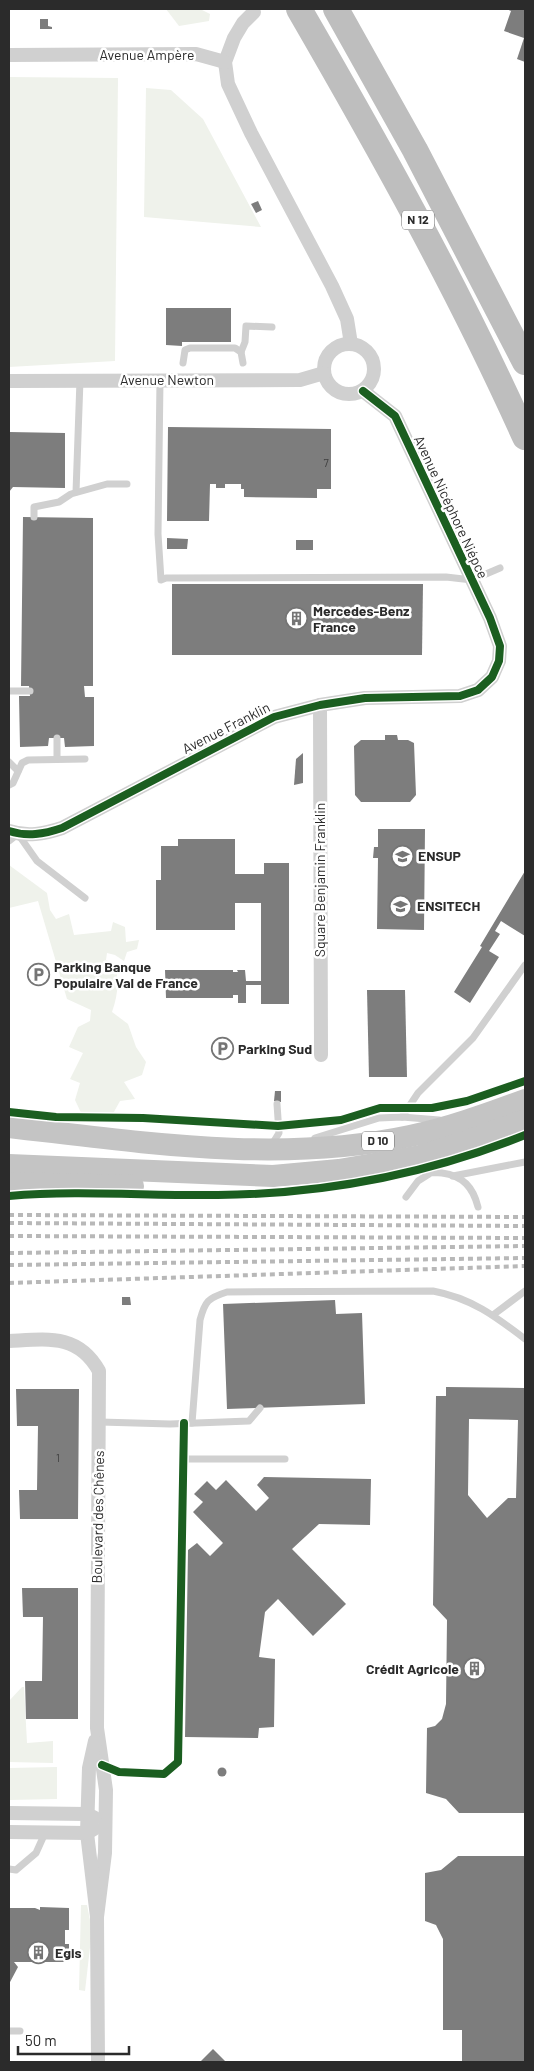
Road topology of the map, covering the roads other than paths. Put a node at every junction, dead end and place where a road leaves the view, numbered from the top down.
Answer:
1 (280, 9) edge
2 (299, 9) edge
3 (336, 9) edge
4 (254, 12) dead end
5 (9, 55) edge
6 (225, 62) junction
7 (436, 252) junction
8 (272, 327) dead end
9 (351, 344) junction
10 (241, 352) junction
11 (525, 362) edge
12 (183, 363) dead end
13 (243, 363) dead end
14 (324, 373) junction
15 (80, 380) junction
16 (160, 380) junction
17 (9, 381) edge
18 (363, 390) junction
19 (525, 437) edge
20 (127, 484) dead end
21 (76, 492) junction
22 (34, 517) dead end
23 (500, 568) dead end
24 (472, 580) junction
25 (500, 646) joint
26 (9, 691) edge
27 (30, 691) dead end
28 (320, 705) junction
29 (57, 738) dead end
30 (57, 759) junction
31 (85, 759) dead end
32 (9, 762) edge
33 (18, 771) junction
34 (9, 785) edge
35 (12, 835) edge
36 (85, 898) dead end
37 (525, 965) edge
38 (321, 1055) dead end
39 (525, 1100) edge
40 (277, 1104) dead end
41 (402, 1117) junction
42 (525, 1120) edge
43 (467, 1122) junction
44 (9, 1127) edge
45 (270, 1149) junction
46 (525, 1162) edge
47 (9, 1165) edge
48 (424, 1165) junction
49 (273, 1176) junction
50 (452, 1176) junction
51 (9, 1184) edge
52 (406, 1196) dead end
53 (478, 1207) dead end
54 (525, 1291) edge
55 (493, 1315) junction
56 (525, 1339) edge
57 (9, 1341) edge
58 (260, 1408) dead end
59 (100, 1422) junction
60 (192, 1422) junction
61 (184, 1423) junction
62 (184, 1459) junction
63 (285, 1459) dead end
64 (98, 1728) junction
65 (102, 1765) junction
66 (9, 1813) edge
67 (87, 1814) junction
68 (105, 1823) junction
69 (9, 1832) edge
70 (45, 1833) junction
71 (87, 1834) junction
72 (9, 1869) edge
73 (96, 1917) junction
74 (9, 2031) edge
75 (20, 2032) dead end
76 (98, 2062) edge

1 - 7 highway
2 - 7 highway, N 12
3 - 11 highway, N 12
4 - 6 street
5 - 6 street, Avenue Ampère
6 - 9 street
7 - 19 highway, N 12
8 - 10 lane
9 - 14 street
9 - 18 street
10 - 12 lane
10 - 13 lane
14 - 16 street, Avenue Newton
14 - 18 street
15 - 16 street, Avenue Newton
15 - 17 street, Avenue Newton
15 - 21 lane
16 - 24 lane
18 - 24 street, Avenue Nicéphore Niépce
20 - 21 lane
21 - 22 lane
23 - 24 lane
24 - 25 street, Avenue Nicéphore Niépce
25 - 28 street, Avenue Franklin
26 - 27 lane
28 - 35 street, Avenue Franklin
28 - 38 street, Square Benjamin Franklin
29 - 30 lane
30 - 31 lane
30 - 33 lane
32 - 33 lane
33 - 34 lane
35 - 36 lane
37 - 41 lane
39 - 43 main road, D 10
40 - 45 lane
41 - 43 lane
41 - 45 lane
42 - 48 main road, D 10
43 - 45 main road, D 10
44 - 45 main road, D 10
46 - 50 lane
47 - 49 main road, D 10
48 - 49 main road, D 10
48 - 50 lane
48 - 52 lane
49 - 51 main road, D 10
50 - 53 lane
54 - 55 lane
55 - 56 lane
55 - 60 lane
57 - 59 street, Boulevard des Chênes
58 - 60 lane
59 - 61 lane
59 - 64 street, Boulevard des Chênes
60 - 61 lane
61 - 62 lane
62 - 63 lane
62 - 65 lane
64 - 65 street, Boulevard des Chênes
64 - 67 street, Boulevard des Chênes
65 - 68 street, Boulevard des Chênes
66 - 67 street
67 - 68 street
67 - 71 street, Boulevard des Chênes
68 - 71 street
68 - 73 street, Boulevard des Chênes
69 - 70 street
70 - 71 street
70 - 72 lane
71 - 73 street, Boulevard des Chênes
73 - 76 street, Boulevard des Chênes
74 - 75 lane

